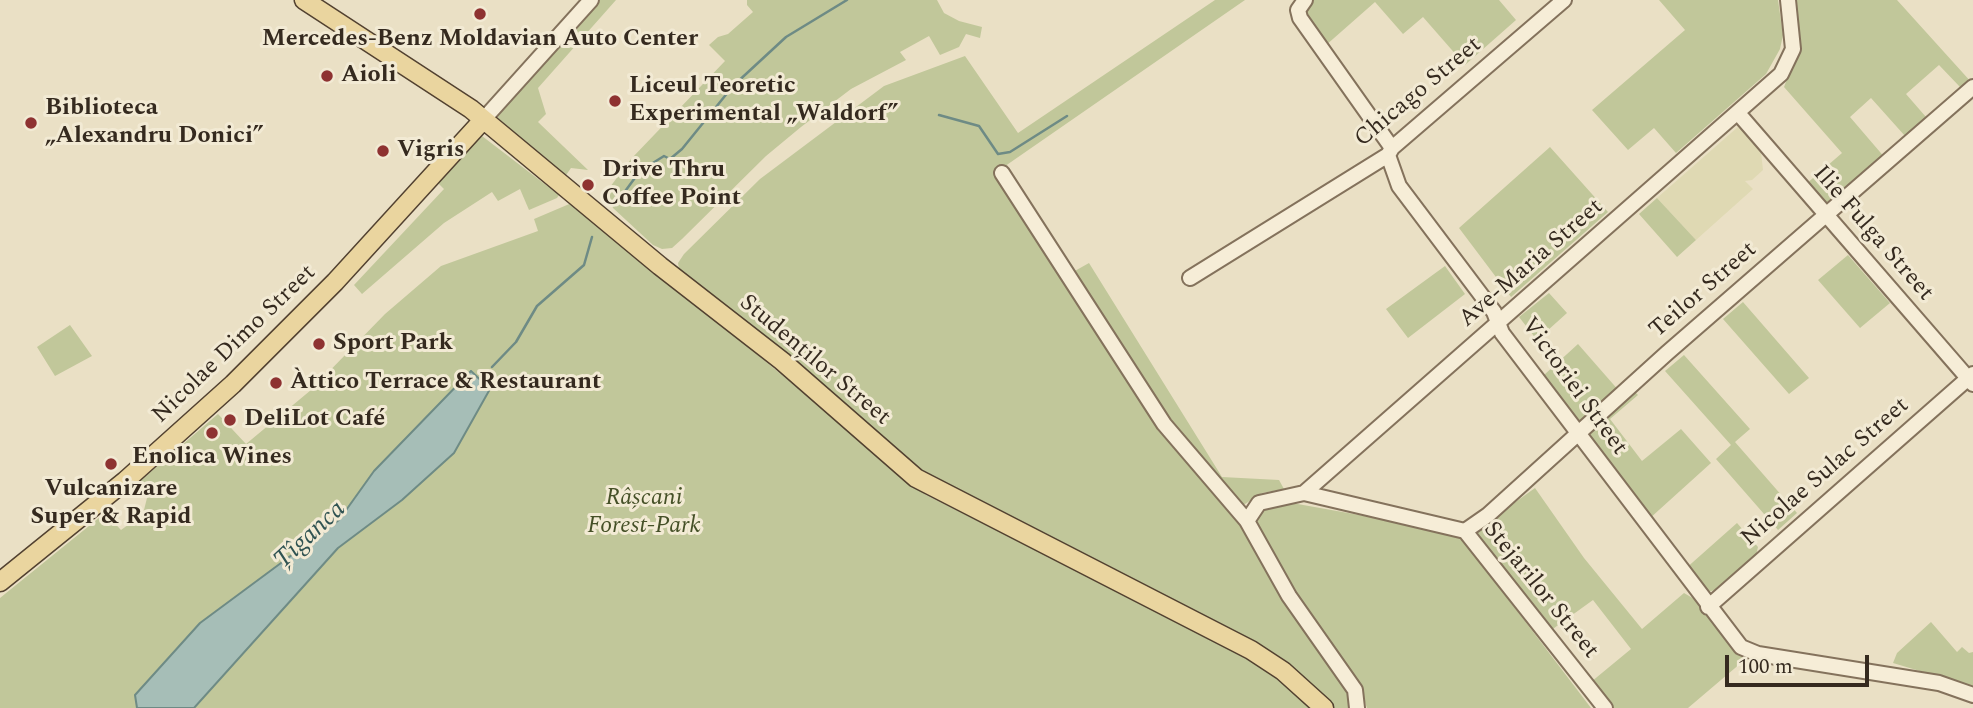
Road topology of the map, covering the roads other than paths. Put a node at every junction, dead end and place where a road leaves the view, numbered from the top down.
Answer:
1 (304, 0) edge
2 (591, 0) edge
3 (1305, 0) edge
4 (1564, 0) edge
5 (1788, 0) edge
6 (1973, 87) edge
7 (1738, 113) junction
8 (483, 120) junction
9 (1390, 151) junction
10 (1002, 173) dead end
11 (1826, 217) junction
12 (1190, 278) dead end
13 (1499, 323) junction
14 (1971, 378) edge
15 (1579, 433) junction
16 (1304, 494) junction
17 (1247, 521) junction
18 (1465, 531) junction
19 (0, 582) edge
20 (1708, 607) junction
21 (1973, 695) edge
22 (1324, 708) edge
23 (1357, 708) edge
24 (1605, 708) edge

1 - 8 main road, Studenților Street
2 - 8 street
3 - 9 street, Victoriei Street
4 - 9 street, Chicago Street
5 - 7 street, Ave-Maria Street
6 - 11 street, Teilor Street
7 - 11 street, Ilie Fulga Street
7 - 13 street, Ave-Maria Street
8 - 19 main road, Nicolae Dimo Street
8 - 22 main road, Studenților Street
9 - 12 street, Chicago Street
9 - 13 street, Victoriei Street
10 - 17 street
11 - 14 street, Ilie Fulga Street
11 - 15 street, Teilor Street
13 - 15 street, Victoriei Street
13 - 16 street, Ave-Maria Street
14 - 20 street, Nicolae Sulac Street
15 - 18 street, Teilor Street
15 - 20 street, Victoriei Street
16 - 17 street, Ave-Maria Street
16 - 18 street, Stejarilor Street
17 - 23 street
18 - 24 street, Stejarilor Street
20 - 21 street, Victoriei Street

